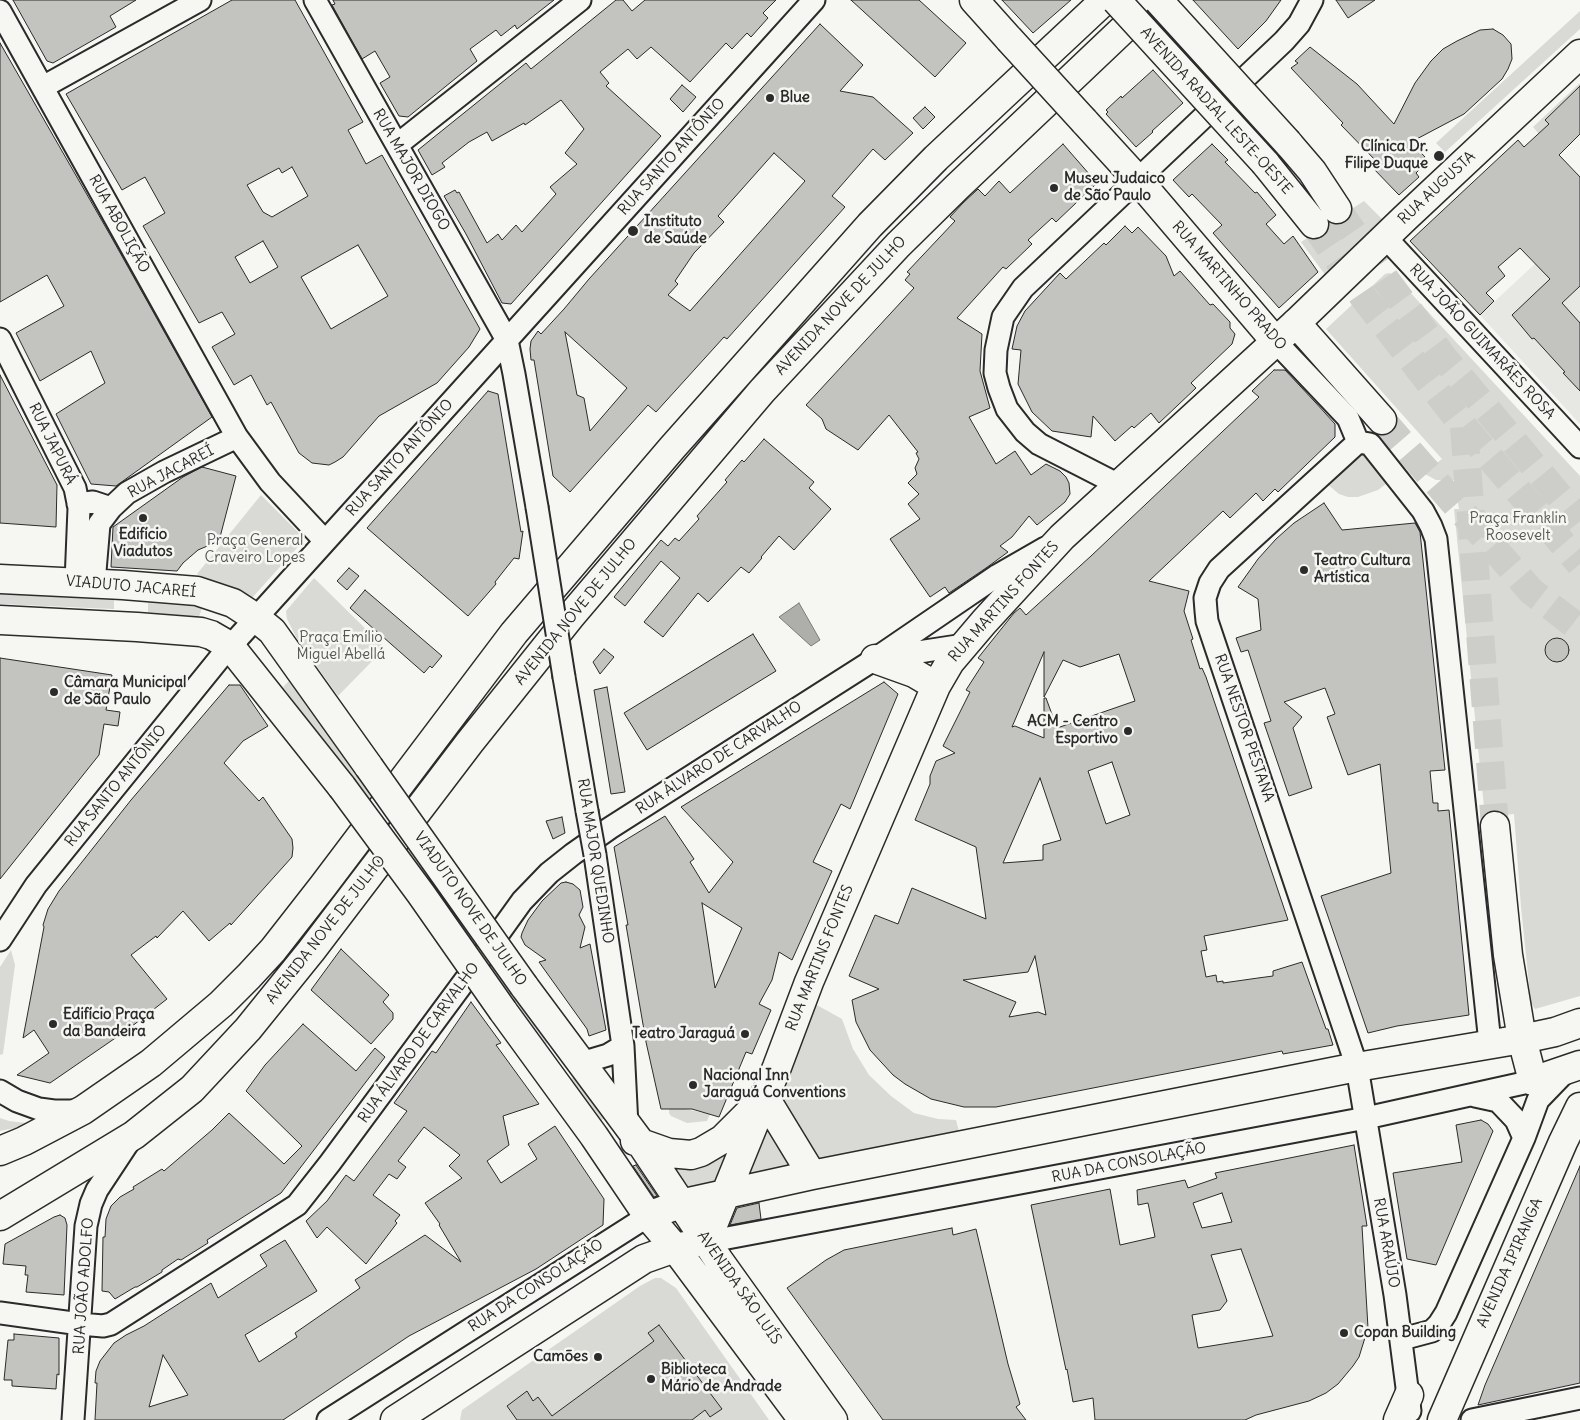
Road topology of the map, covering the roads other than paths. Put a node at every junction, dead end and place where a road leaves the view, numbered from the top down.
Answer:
1 (200, 0) edge
2 (315, 0) edge
3 (580, 0) edge
4 (974, 0) edge
5 (1105, 0) edge
6 (1116, 0) edge
7 (1154, 0) edge
8 (1158, 0) edge
9 (1312, 0) edge
10 (804, 5) edge
11 (0, 11) edge
12 (1580, 54) edge
13 (43, 87) junction
14 (397, 146) junction
15 (1137, 179) junction
16 (1337, 208) tunnel mouth
17 (1314, 224) tunnel mouth
18 (1385, 237) junction
19 (1296, 323) junction
20 (0, 339) edge
21 (507, 340) junction
22 (1276, 342) junction
23 (1382, 420) tunnel mouth
24 (237, 437) junction
25 (1358, 442) junction
26 (1580, 447) edge
27 (1119, 485) junction
28 (78, 504) junction
29 (111, 508) junction
30 (1062, 537) junction
31 (325, 541) junction
32 (85, 570) junction
33 (5, 579) edge
34 (256, 618) junction
35 (5, 621) edge
36 (964, 645) junction
37 (230, 646) junction
38 (875, 659) junction
39 (936, 686) junction
40 (1495, 826) tunnel mouth
41 (2, 936) edge
42 (1580, 1023) edge
43 (1522, 1038) junction
44 (1490, 1043) junction
45 (623, 1046) junction
46 (581, 1063) junction
47 (1357, 1067) junction
48 (1573, 1067) edge
49 (1533, 1082) junction
50 (0, 1091) edge
51 (764, 1096) junction
52 (1472, 1096) junction
53 (1580, 1107) edge
54 (84, 1110) junction
55 (1366, 1118) junction
56 (633, 1134) junction
57 (134, 1135) junction
58 (594, 1136) junction
59 (1524, 1138) junction
60 (0, 1151) edge
61 (812, 1175) junction
62 (725, 1194) junction
63 (680, 1204) junction
64 (0, 1216) edge
65 (648, 1216) junction
66 (706, 1242) junction
67 (675, 1248) junction
68 (0, 1313) edge
69 (80, 1324) junction
70 (1402, 1339) junction
71 (1580, 1398) edge
72 (1409, 1413) edge
73 (411, 1415) edge
74 (74, 1420) edge
75 (328, 1420) edge
76 (803, 1420) edge
77 (833, 1420) edge
78 (1442, 1420) edge
79 (1472, 1420) edge

1 - 13 street
2 - 14 street, RUA MAJOR DIOGO
3 - 14 street
4 - 15 main road, RUA MARTINHO PRADO, bridge
5 - 54 main road, AVENIDA NOVE DE JULHO
6 - 17 main road, AVENIDA RADIAL LESTE-OESTE, bridge
7 - 57 main road, AVENIDA NOVE DE JULHO
8 - 16 main road, AVENIDA RADIAL LESTE-OESTE, bridge
9 - 15 street
10 - 21 street, RUA SANTO ANTÔNIO
11 - 13 street, RUA ABOLIÇÃO
12 - 18 main road, RUA AUGUSTA
13 - 24 street, RUA ABOLIÇÃO
14 - 21 street, RUA MAJOR DIOGO
15 - 22 main road, RUA MARTINHO PRADO
15 - 27 street
18 - 19 main road, RUA AUGUSTA
18 - 26 street, RUA JOÃO GUIMARÃES ROSA
19 - 22 main road, RUA MARTINS FONTES
19 - 23 main road
20 - 28 street, RUA JAPURÁ
21 - 31 street, RUA SANTO ANTÔNIO
21 - 45 street, RUA MAJOR QUEDINHO, bridge
22 - 25 street, RUA MARTINHO PRADO
22 - 27 main road, RUA MARTINS FONTES
24 - 29 street, RUA JACAREÍ
24 - 31 street
25 - 44 street
25 - 47 street, RUA NESTOR PESTANA
27 - 30 main road, RUA MARTINS FONTES
28 - 29 street, RUA JACAREÍ
28 - 32 street, RUA JAPURÁ
29 - 32 street
30 - 36 main road, RUA MARTINS FONTES
30 - 38 street, RUA ÁLVARO DE CARVALHO
31 - 34 street, RUA SANTO ANTÔNIO
32 - 33 main road, VIADUTO JACAREÍ
32 - 34 main road, VIADUTO JACAREÍ
34 - 37 street, RUA SANTO ANTÔNIO
34 - 46 main road, VIADUTO NOVE DE JULHO, bridge
35 - 37 main road
36 - 38 street, RUA ÁLVARO DE CARVALHO
36 - 39 main road, RUA MARTINS FONTES
37 - 41 street, RUA SANTO ANTÔNIO
37 - 58 main road, VIADUTO NOVE DE JULHO, bridge
38 - 39 main road
38 - 69 street, RUA ÁLVARO DE CARVALHO
39 - 51 main road, RUA MARTINS FONTES
40 - 43 main road
42 - 43 main road, RUA DA CONSOLAÇÃO
43 - 44 main road, RUA DA CONSOLAÇÃO
43 - 49 main road
44 - 47 main road, RUA DA CONSOLAÇÃO
45 - 46 street
45 - 56 street, RUA MAJOR QUEDINHO
46 - 56 main road, VIADUTO NOVE DE JULHO
47 - 55 street, RUA ARAÚJO
47 - 61 main road, RUA DA CONSOLAÇÃO
48 - 49 main road, RUA DA CONSOLAÇÃO
48 - 59 street
49 - 52 street, RUA DA CONSOLAÇÃO
50 - 54 street
51 - 56 main road, RUA MARTINS FONTES
51 - 61 main road
51 - 62 main road, RUA MARTINS FONTES
52 - 55 street, RUA DA CONSOLAÇÃO
52 - 59 street
53 - 78 main road, AVENIDA IPIRANGA
54 - 60 main road, AVENIDA NOVE DE JULHO
55 - 66 street, RUA DA CONSOLAÇÃO
55 - 70 street, RUA ARAÚJO
56 - 58 main road, RUA MARTINS FONTES
56 - 63 main road, VIADUTO NOVE DE JULHO
57 - 64 main road, AVENIDA NOVE DE JULHO
57 - 69 street, RUA JOÃO ADOLFO
58 - 65 main road, VIADUTO NOVE DE JULHO
59 - 70 street
61 - 62 main road, RUA DA CONSOLAÇÃO
62 - 63 main road, RUA DA CONSOLAÇÃO
62 - 66 main road, RUA MARTINS FONTES
63 - 65 main road, RUA DA CONSOLAÇÃO
63 - 66 main road, AVENIDA SÃO LUÍS
63 - 67 main road
65 - 67 main road, AVENIDA SÃO LUÍS
65 - 75 street, RUA DA CONSOLAÇÃO
66 - 67 main road, RUA DA CONSOLAÇÃO
66 - 77 main road, AVENIDA SÃO LUÍS
67 - 73 main road, RUA DA CONSOLAÇÃO
67 - 76 main road, AVENIDA SÃO LUÍS
68 - 69 street, RUA ÁLVARO DE CARVALHO
69 - 74 street, RUA JOÃO ADOLFO
70 - 72 street, RUA ARAÚJO
71 - 79 street

